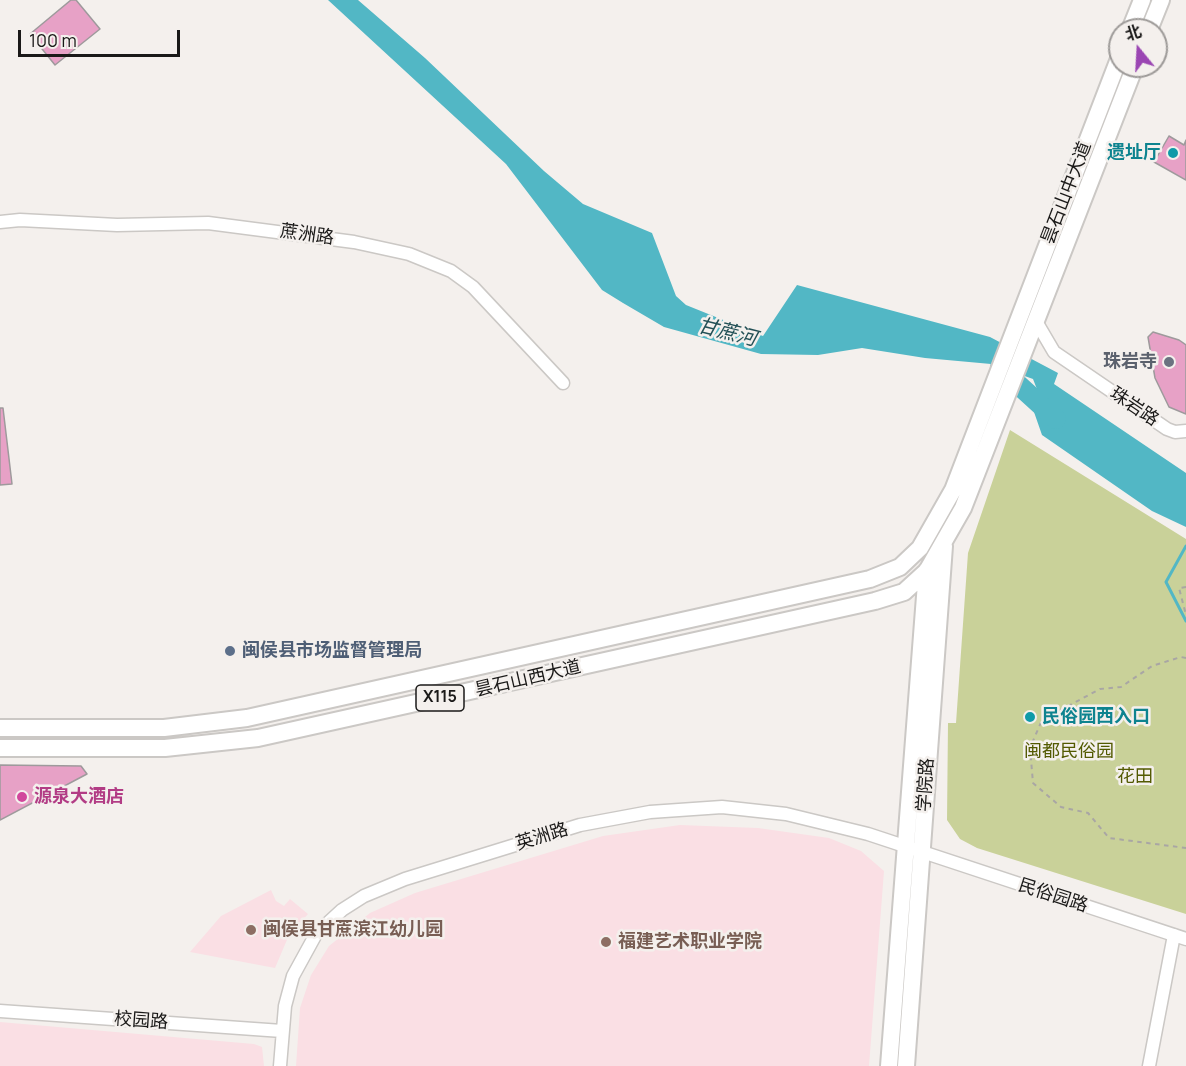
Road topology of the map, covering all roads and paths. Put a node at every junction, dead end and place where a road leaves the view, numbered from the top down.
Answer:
1 (1142, 0) edge
2 (1161, 0) edge
3 (1135, 18) edge
4 (1154, 18) edge
5 (1111, 78) edge
6 (1131, 78) edge
7 (0, 222) edge
8 (1036, 326) junction
9 (563, 383) dead end
10 (1186, 431) edge
11 (947, 503) junction
12 (928, 536) junction
13 (944, 543) junction
14 (927, 572) junction
15 (1186, 587) edge
16 (1186, 615) edge
17 (1186, 658) edge
18 (0, 728) edge
19 (0, 748) edge
20 (1186, 848) edge
21 (913, 849) junction
22 (1180, 937) edge
23 (0, 1011) edge
24 (282, 1031) junction
25 (280, 1066) edge
26 (889, 1066) edge
27 (906, 1066) edge
28 (1149, 1066) edge

1 - 3 main road
2 - 4 main road
5 - 11 main road, 昙石山中大道 / X115
6 - 8 main road, 昙石山中大道 / X115
7 - 9 street, 蔗洲路
8 - 10 street, 珠岩路
8 - 13 main road, X115
11 - 12 main road, X115
11 - 13 main road, 学院路
12 - 14 main road
12 - 18 main road, 昙石山西大道 / X115
13 - 14 main road, X115
13 - 21 main road, 学院路
14 - 19 main road, 昙石山西大道 / X115
14 - 21 main road
15 - 16 path
17 - 20 path
21 - 22 street, 民俗园路
21 - 24 street, 英洲路
21 - 26 main road
21 - 27 main road, 学院路
22 - 28 street
23 - 24 street, 校园路
24 - 25 street, 英洲路

